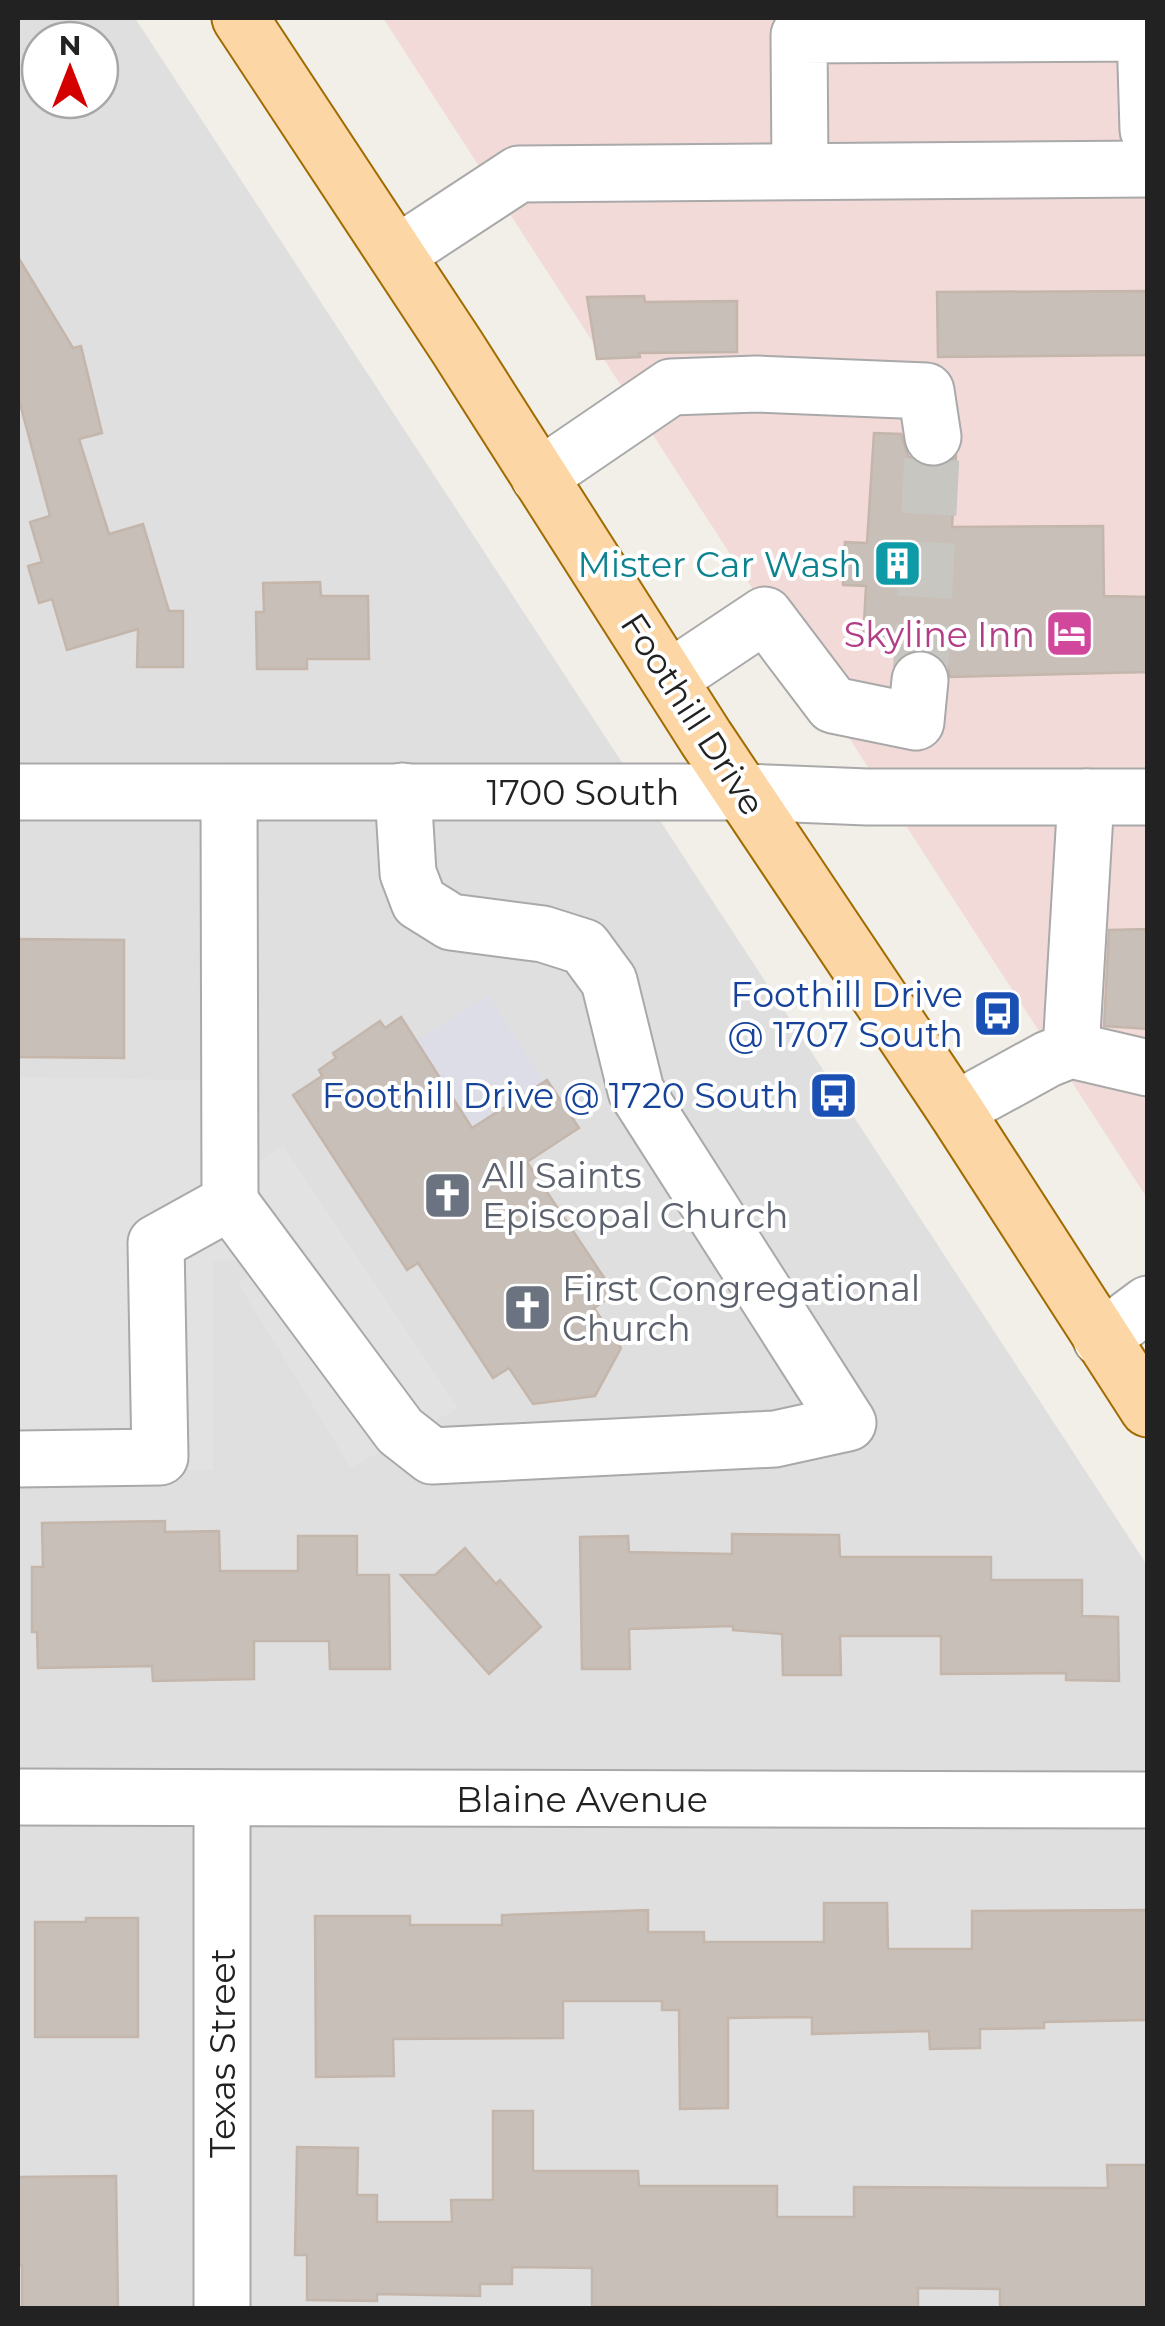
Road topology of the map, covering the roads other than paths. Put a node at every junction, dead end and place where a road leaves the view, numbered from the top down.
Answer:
1 (240, 18) edge
2 (799, 26) edge
3 (1148, 130) edge
4 (1148, 169) edge
5 (800, 171) junction
6 (396, 254) junction
7 (933, 436) tunnel mouth
8 (539, 477) junction
9 (670, 679) junction
10 (920, 680) tunnel mouth
11 (403, 791) junction
12 (18, 792) edge
13 (743, 792) junction
14 (228, 793) junction
15 (1086, 797) junction
16 (1148, 797) edge
17 (1071, 1050) junction
18 (1148, 1068) edge
19 (955, 1110) junction
20 (230, 1202) junction
21 (1148, 1304) edge
22 (1101, 1339) junction
23 (1148, 1409) edge
24 (18, 1459) edge
25 (18, 1797) edge
26 (222, 1798) junction
27 (1148, 1800) edge
28 (222, 2308) edge

1 - 6 main road, Foothill Drive
2 - 3 street
2 - 5 street
4 - 5 street
5 - 6 street
6 - 8 main road, Foothill Drive
7 - 8 street
8 - 9 main road, Foothill Drive
9 - 10 street
9 - 13 main road, Foothill Drive
11 - 13 street, 1700 South
11 - 14 street, 1700 South
11 - 20 street
12 - 14 street, 1700 South
13 - 15 street, 1700 South
13 - 19 main road, Foothill Drive
14 - 20 street
15 - 16 street, 1700 South
15 - 17 street
17 - 18 street
17 - 19 street
19 - 22 main road, Foothill Drive
20 - 24 street
21 - 22 street
22 - 23 main road, Foothill Drive
25 - 26 street, Blaine Avenue
26 - 27 street, Blaine Avenue
26 - 28 street, Texas Street

